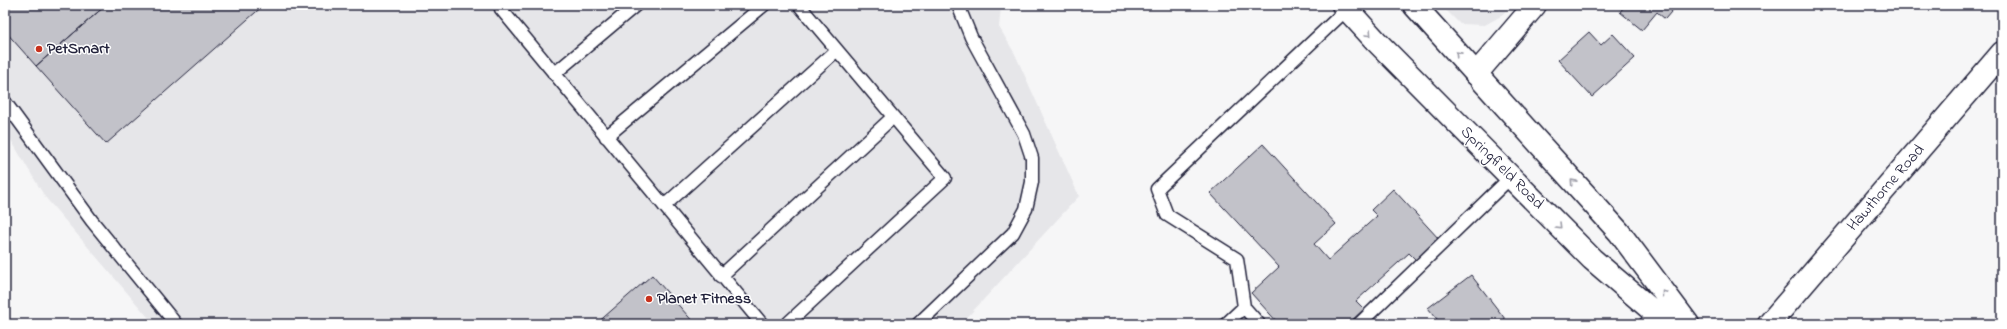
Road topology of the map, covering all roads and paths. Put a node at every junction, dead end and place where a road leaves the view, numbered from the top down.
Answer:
1 (636, 5) edge
2 (764, 5) edge
3 (799, 5) edge
4 (958, 5) edge
5 (1414, 5) edge
6 (1536, 5) edge
7 (501, 6) edge
8 (1345, 7) edge
9 (837, 50) junction
10 (2002, 53) edge
11 (554, 74) junction
12 (1476, 74) junction
13 (5, 102) edge
14 (893, 117) junction
15 (606, 137) junction
16 (1511, 177) junction
17 (664, 206) junction
18 (721, 276) junction
19 (1244, 307) junction
20 (1656, 321) edge
21 (176, 324) edge
22 (762, 324) edge
23 (787, 324) edge
24 (918, 324) edge
25 (1226, 324) edge
26 (1259, 324) edge
27 (1359, 324) edge
28 (1688, 324) edge
29 (1769, 324) edge

1 - 11 lane
2 - 15 lane
3 - 9 lane
4 - 24 lane
12 -> 5 main road
6 - 12 main road
7 - 11 lane
8 -> 16 main road, Springfield Road
8 - 19 lane
9 - 14 lane
9 - 17 lane
10 - 29 main road, Hawthorne Road
11 - 15 lane
28 -> 12 main road
13 - 21 lane
14 - 18 lane
14 - 23 lane
15 - 17 lane
16 -> 20 main road, Springfield Road
16 - 27 lane
17 - 18 lane
18 - 22 lane
19 - 25 lane
19 - 26 lane

